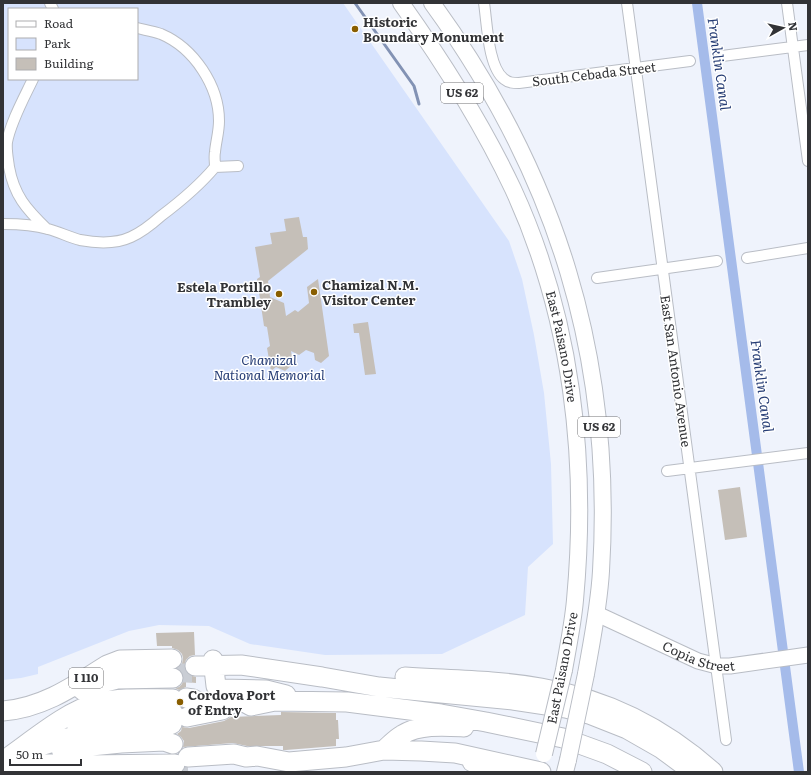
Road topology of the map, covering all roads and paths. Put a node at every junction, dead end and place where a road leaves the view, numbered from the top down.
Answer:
1 (401, 3) edge
2 (432, 3) edge
3 (484, 3) edge
4 (627, 3) edge
5 (787, 3) edge
6 (138, 28) edge
7 (808, 45) edge
8 (793, 47) junction
9 (722, 56) dead end
10 (690, 61) dead end
11 (636, 69) junction
12 (34, 80) edge
13 (5, 146) edge
14 (808, 160) edge
15 (238, 166) dead end
16 (215, 167) junction
17 (3, 224) edge
18 (47, 228) junction
19 (808, 248) edge
20 (747, 258) dead end
21 (716, 261) dead end
22 (662, 269) junction
23 (597, 278) dead end
24 (808, 453) edge
25 (689, 468) junction
26 (667, 471) dead end
27 (578, 560) junction
28 (596, 614) junction
29 (803, 656) edge
30 (716, 666) junction
31 (322, 677) junction
32 (189, 690) junction
33 (69, 700) junction
34 (46, 701) junction
35 (307, 702) junction
36 (3, 711) edge
37 (520, 729) junction
38 (726, 740) dead end
39 (384, 750) junction
40 (35, 753) junction
41 (439, 753) junction
42 (5, 758) edge
43 (184, 758) junction
44 (566, 766) edge
45 (541, 767) edge
46 (494, 772) edge
47 (642, 772) edge
48 (693, 772) edge
49 (713, 772) edge

1 - 27 main road, East Paisano Drive / US 62
2 - 28 main road, East Paisano Drive / US 62
3 - 11 street, South Cebada Street
4 - 11 street, East San Antonio Avenue
5 - 8 street
6 - 16 street
7 - 8 street
8 - 9 street
8 - 14 street
10 - 11 street, South Cebada Street
11 - 22 street, East San Antonio Avenue
12 - 13 street
13 - 18 street
15 - 16 street
16 - 18 street
17 - 18 street
19 - 20 street
21 - 22 street
22 - 23 street
22 - 25 street, East San Antonio Avenue
24 - 25 street
25 - 26 street
25 - 30 street, East San Antonio Avenue
27 - 28 main road
27 - 45 main road, East Paisano Drive / US 62, bridge
28 - 30 main road, Copia Street
28 - 44 main road, East Paisano Drive / US 62, bridge
29 - 30 main road, Copia Street
30 - 38 street, East San Antonio Avenue
31 - 32 highway, I 110
31 - 48 highway
31 - 49 highway
32 - 33 highway, I 110
32 - 33 highway, I 110
32 - 33 highway, I 110
32 - 34 highway, I 110
32 - 35 highway
32 - 35 highway, I 110
32 - 40 highway, I 110
32 - 42 highway, I 110
32 - 42 highway, I 110
33 - 34 highway, I 110
33 - 40 highway, I 110
34 - 36 highway, I 110
35 - 37 highway, I 110
37 - 39 highway
37 - 47 highway
39 - 41 highway
39 - 43 highway
40 - 42 highway
40 - 43 highway
40 - 43 highway
41 - 45 highway
41 - 46 main road

